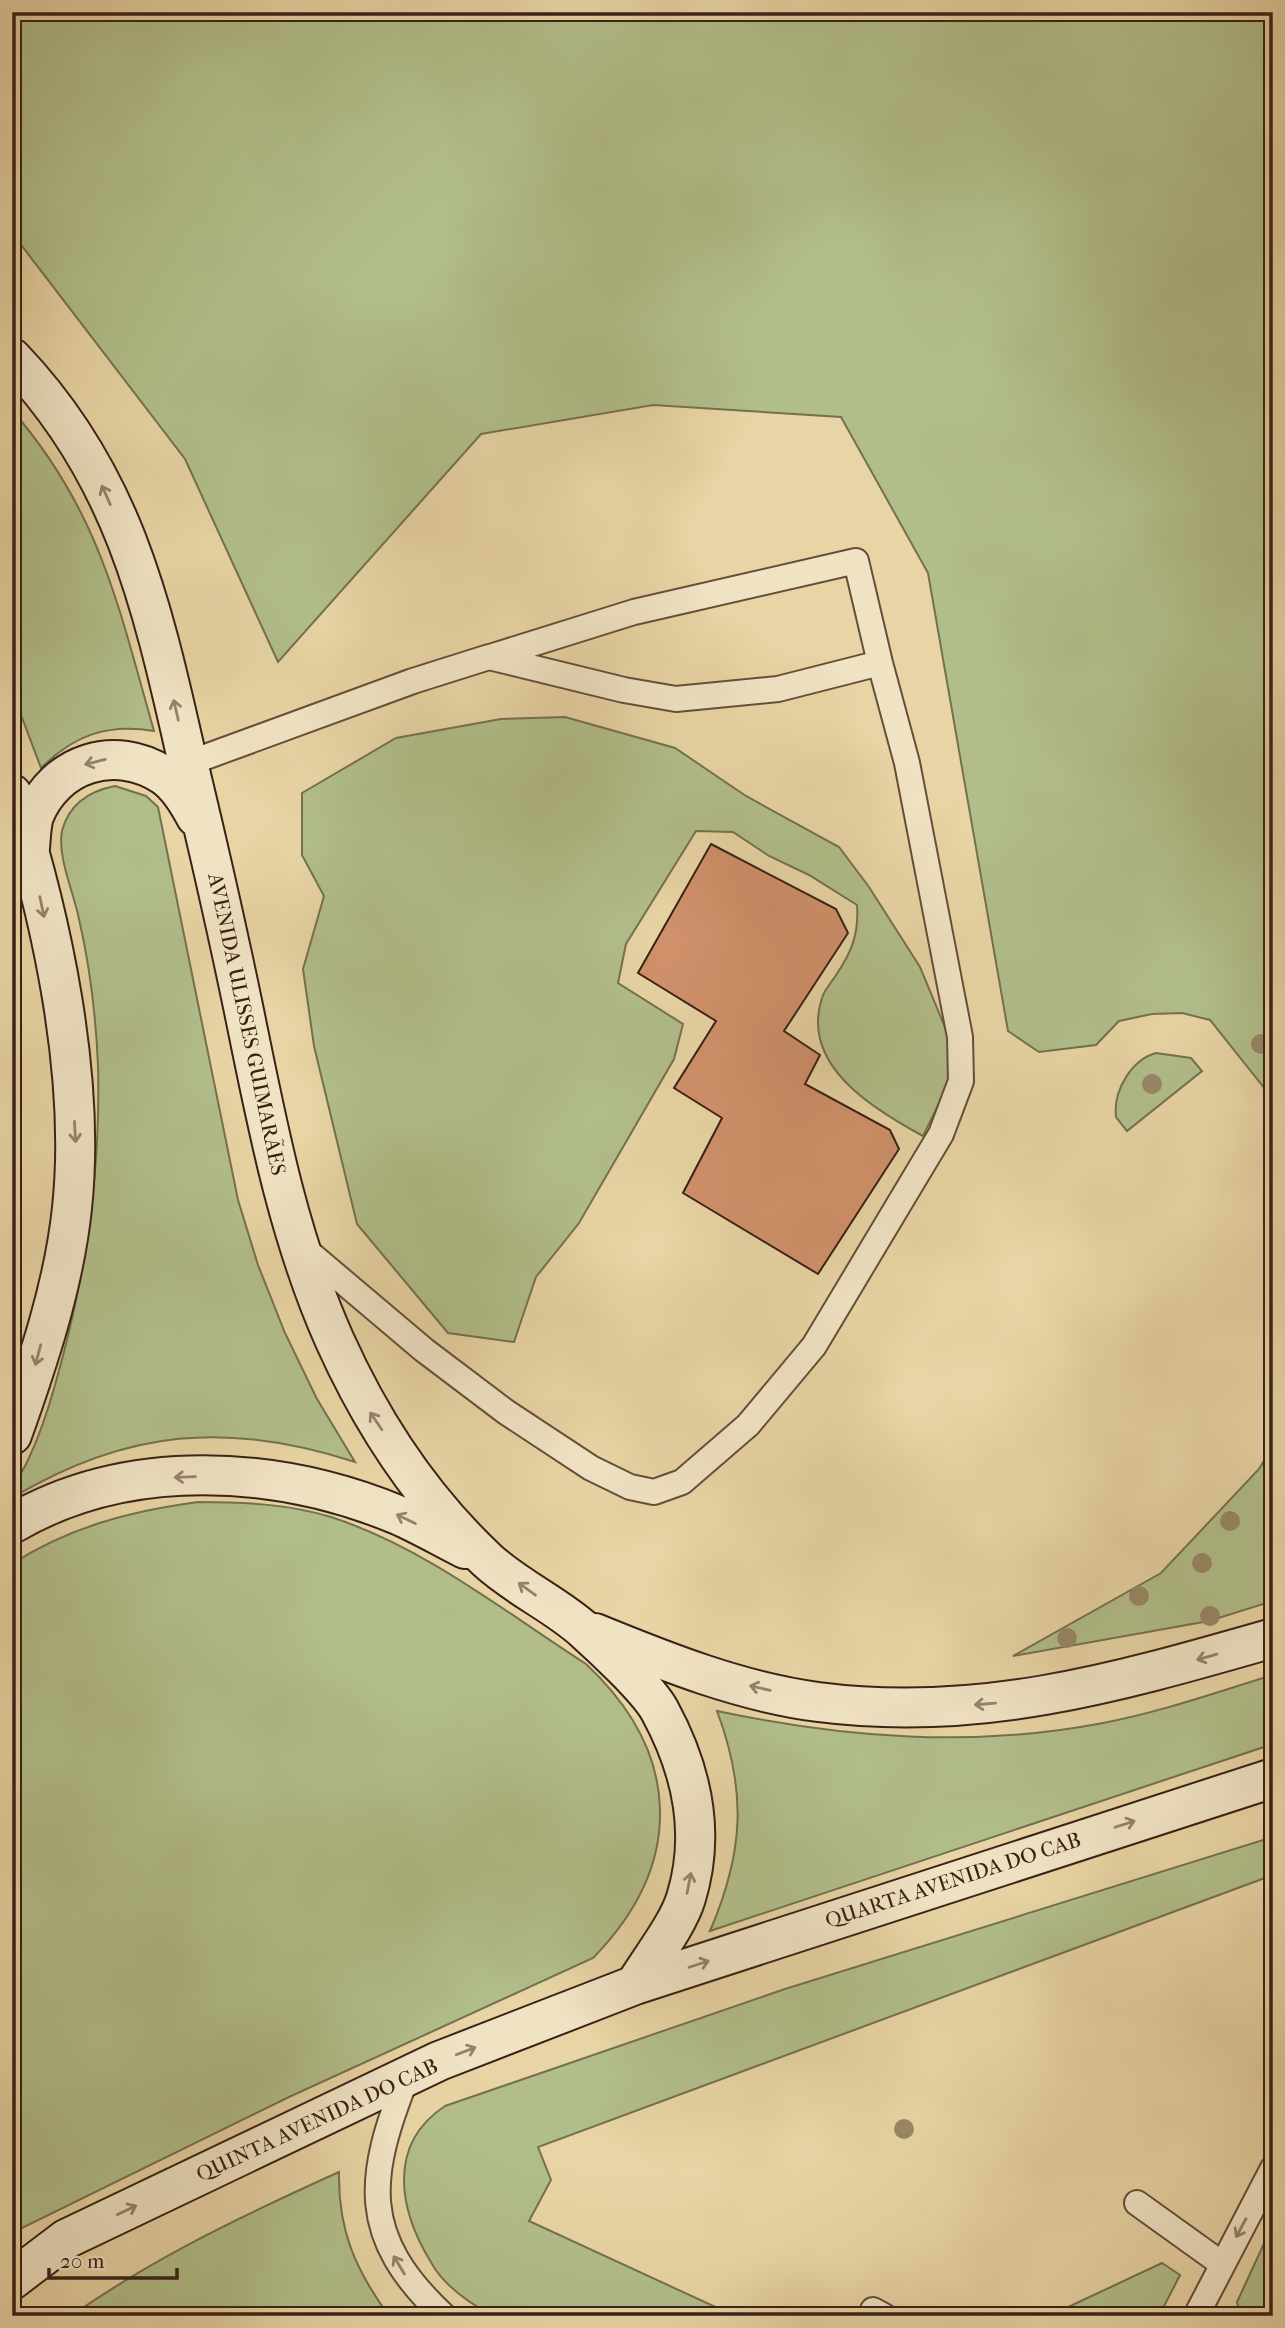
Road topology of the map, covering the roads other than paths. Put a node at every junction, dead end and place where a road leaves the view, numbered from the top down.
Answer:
1 (12, 358) edge
2 (489, 657) junction
3 (880, 663) junction
4 (189, 763) junction
5 (12, 794) edge
6 (204, 831) junction
7 (30, 850) junction
8 (297, 1242) junction
9 (12, 1435) edge
10 (12, 1524) edge
11 (489, 1561) junction
12 (583, 1629) junction
13 (1273, 1638) edge
14 (1273, 1778) edge
15 (635, 1985) junction
16 (407, 2076) junction
17 (1273, 2168) edge
18 (1138, 2203) dead end
19 (66, 2239) junction
20 (12, 2258) edge
21 (1222, 2264) junction
22 (12, 2280) edge
23 (1205, 2309) edge
24 (444, 2316) edge

4 -> 1 main road, AVENIDA ULISSES GUIMARÃES
2 - 3 lane
2 - 3 lane
2 - 4 lane
3 - 8 lane
4 - 6 main road, AVENIDA ULISSES GUIMARÃES
5 - 7 main road
6 -> 7 main road
6 - 8 main road, AVENIDA ULISSES GUIMARÃES
7 -> 9 main road
11 -> 8 main road, AVENIDA ULISSES GUIMARÃES
11 -> 10 main road
12 -> 11 main road, AVENIDA ULISSES GUIMARÃES
13 -> 12 main road
15 -> 12 main road
15 -> 14 main road, QUARTA AVENIDA DO CAB
16 -> 15 main road, QUINTA AVENIDA DO CAB
19 -> 16 main road, QUINTA AVENIDA DO CAB
24 -> 16 lane
17 -> 21 lane
18 - 21 lane
19 - 20 main road
19 - 22 main road, QUINTA AVENIDA DO CAB
21 - 23 lane

